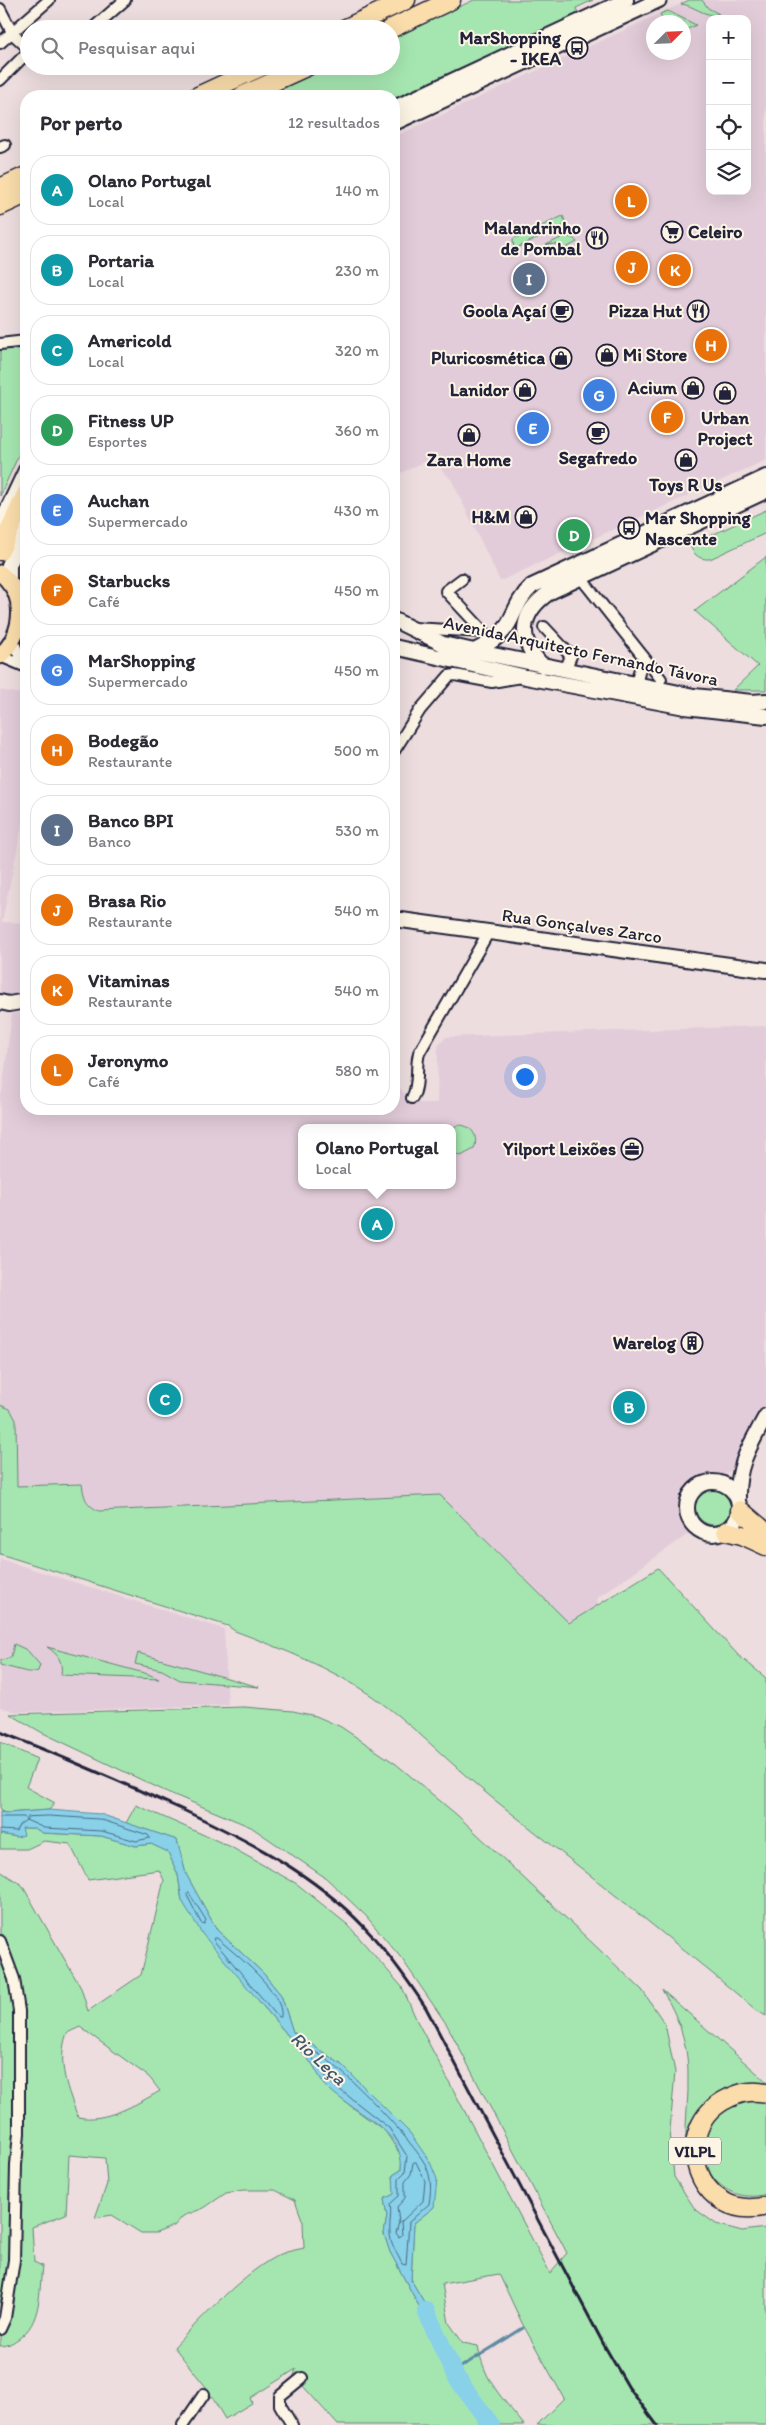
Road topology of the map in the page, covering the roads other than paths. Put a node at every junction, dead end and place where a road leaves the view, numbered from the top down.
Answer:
1 (49, 0) edge
2 (125, 0) edge
3 (406, 0) edge
4 (451, 0) edge
5 (626, 0) edge
6 (659, 0) edge
7 (0, 9) edge
8 (28, 20) edge
9 (102, 20) edge
10 (363, 20) edge
11 (400, 24) edge
12 (20, 27) edge
13 (13, 34) junction
14 (20, 41) edge
15 (0, 43) edge
16 (20, 59) edge
17 (244, 75) edge
18 (288, 75) edge
19 (0, 80) edge
20 (211, 90) edge
21 (255, 90) edge
22 (400, 105) edge
23 (400, 120) edge
24 (20, 179) edge
25 (0, 188) edge
26 (20, 197) edge
27 (0, 206) edge
28 (20, 342) edge
29 (0, 344) edge
30 (766, 477) edge
31 (20, 483) edge
32 (766, 491) edge
33 (20, 507) edge
34 (0, 525) edge
35 (20, 541) edge
36 (0, 552) edge
37 (581, 578) junction
38 (462, 579) dead end
39 (13, 585) edge
40 (20, 608) edge
41 (400, 624) edge
42 (20, 626) edge
43 (544, 626) dead end
44 (406, 628) junction
45 (451, 630) junction
46 (13, 641) junction
47 (442, 644) junction
48 (400, 648) edge
49 (474, 652) junction
50 (0, 656) edge
51 (20, 656) edge
52 (643, 656) junction
53 (20, 664) edge
54 (543, 666) junction
55 (565, 670) junction
56 (526, 676) junction
57 (661, 679) dead end
58 (636, 684) junction
59 (766, 701) edge
60 (763, 718) edge
61 (400, 742) edge
62 (400, 920) edge
63 (488, 932) junction
64 (766, 970) edge
65 (0, 1002) edge
66 (20, 1003) edge
67 (412, 1098) dead end
68 (766, 1416) edge
69 (746, 1452) junction
70 (713, 1481) junction
71 (739, 1504) junction
72 (726, 1531) junction
73 (766, 1532) edge
74 (766, 1546) edge
75 (0, 1940) edge
76 (766, 2093) edge
77 (766, 2206) edge
78 (0, 2329) edge
79 (302, 2378) dead end
80 (204, 2394) dead end
81 (183, 2425) edge
82 (292, 2425) edge

1 - 8 street
2 - 9 street
3 - 10 highway
4 - 11 highway
5 - 22 main road
6 - 23 main road
7 - 13 street
12 - 13 street
13 - 14 street
13 - 15 street
16 - 19 street
17 - 20 highway
18 - 21 highway
24 - 25 highway
26 - 27 highway
28 - 29 street
30 - 49 main road
31 - 34 main road
32 - 37 main road
33 - 36 highway
35 - 39 main road
37 - 52 street
37 - 54 main road
38 - 45 street
39 - 40 main road
41 - 44 main road, Avenida Arquitecto Fernando Távora
42 - 46 main road
43 - 55 street
44 - 45 street
44 - 47 main road, Avenida Arquitecto Fernando Távora
45 - 47 street
46 - 50 main road
46 - 51 street
47 - 49 main road, Avenida Arquitecto Fernando Távora
48 - 56 main road, Avenida Arquitecto Fernando Távora
49 - 54 main road, Avenida Arquitecto Fernando Távora
50 - 53 street
52 - 57 street
52 - 58 street
54 - 55 main road, Avenida Arquitecto Fernando Távora
55 - 58 main road, Avenida Arquitecto Fernando Távora
56 - 60 main road, Avenida Arquitecto Fernando Távora
56 - 61 street
58 - 59 main road, Avenida Arquitecto Fernando Távora
62 - 63 main road, Rua Gonçalves Zarco
63 - 64 main road, Rua Gonçalves Zarco
63 - 67 street
65 - 66 main road
68 - 69 main road
69 - 70 main road
69 - 71 main road
70 - 71 main road
70 - 72 main road
71 - 72 main road
71 - 73 highway
72 - 74 highway
75 - 78 street
76 - 77 highway, VILPL
79 - 82 street
80 - 81 street

